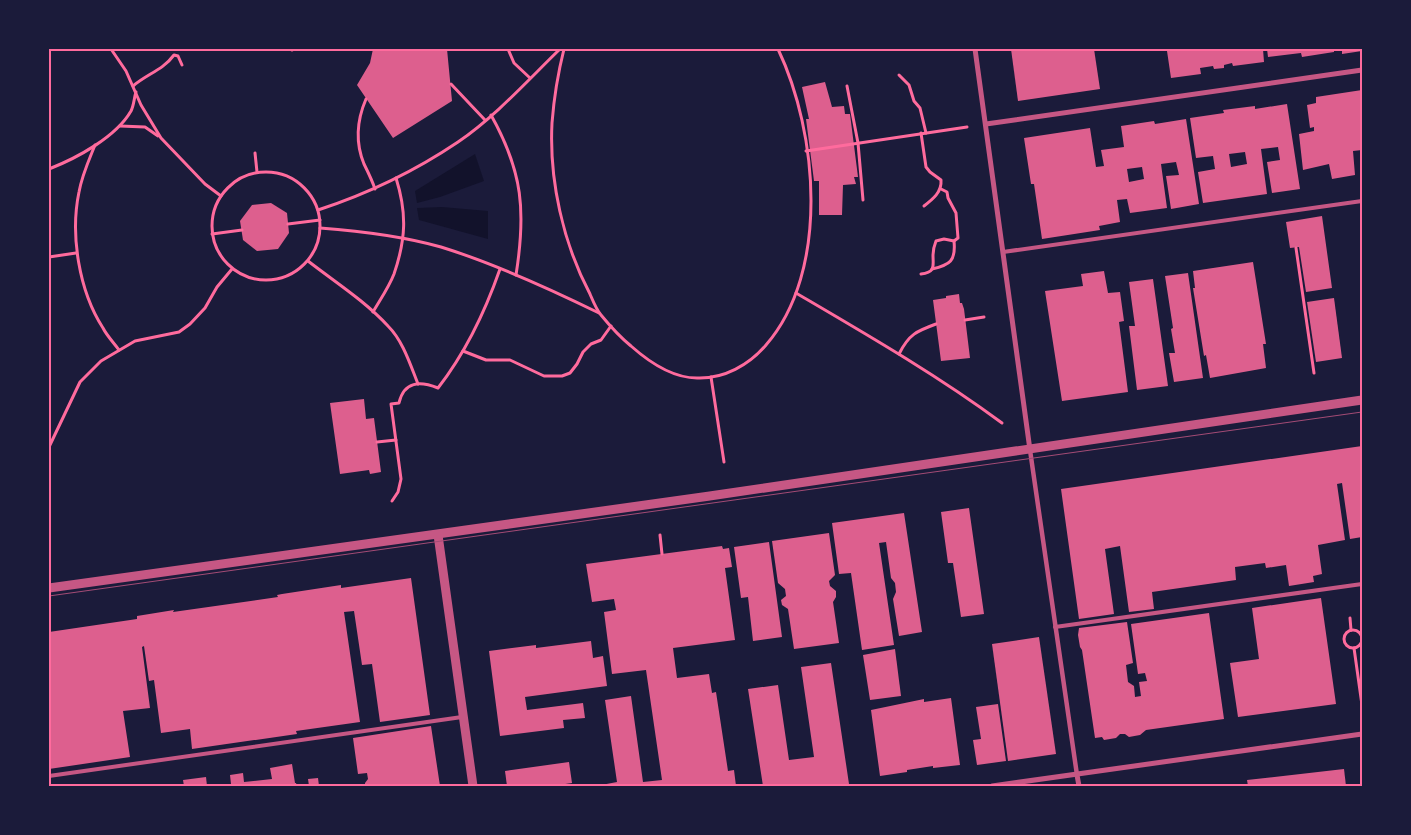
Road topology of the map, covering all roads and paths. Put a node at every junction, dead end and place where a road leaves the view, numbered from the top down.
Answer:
1 (111, 49) edge
2 (508, 49) edge
3 (562, 49) edge
4 (778, 49) edge
5 (975, 49) edge
6 (182, 65) dead end
7 (1362, 70) edge
8 (899, 75) dead end
9 (530, 78) junction
10 (451, 84) dead end
11 (133, 86) junction
12 (847, 86) dead end
13 (136, 91) junction
14 (366, 99) dead end
15 (491, 115) junction
16 (485, 120) junction
17 (986, 124) junction
18 (120, 126) junction
19 (969, 127) dead end
20 (921, 133) junction
21 (926, 133) junction
22 (160, 138) junction
23 (858, 143) junction
24 (95, 145) junction
25 (806, 151) junction
26 (255, 153) dead end
27 (49, 169) edge
28 (257, 172) junction
29 (396, 178) junction
30 (375, 189) junction
31 (941, 189) junction
32 (221, 196) junction
33 (863, 200) dead end
34 (1362, 201) edge
35 (924, 206) dead end
36 (318, 210) junction
37 (320, 220) junction
38 (288, 224) dead end
39 (320, 228) junction
40 (242, 230) dead end
41 (212, 234) junction
42 (402, 239) junction
43 (954, 241) junction
44 (1296, 248) dead end
45 (76, 252) junction
46 (1003, 252) junction
47 (49, 257) edge
48 (308, 261) junction
49 (232, 269) junction
50 (500, 269) junction
51 (932, 269) junction
52 (921, 274) dead end
53 (516, 275) junction
54 (796, 293) junction
55 (374, 312) junction
56 (600, 314) junction
57 (984, 317) dead end
58 (965, 320) dead end
59 (936, 324) dead end
60 (611, 326) junction
61 (119, 350) junction
62 (463, 351) junction
63 (899, 354) junction
64 (1314, 374) dead end
65 (711, 377) junction
66 (418, 384) junction
67 (1362, 400) edge
68 (1002, 423) dead end
69 (396, 440) junction
70 (377, 442) dead end
71 (49, 447) edge
72 (1030, 450) junction
73 (724, 462) dead end
74 (392, 501) dead end
75 (438, 535) junction
76 (660, 535) dead end
77 (662, 554) dead end
78 (1362, 584) edge
79 (49, 588) edge
80 (1350, 618) dead end
81 (1055, 627) junction
82 (1351, 630) junction
83 (1354, 648) junction
84 (1362, 705) edge
85 (463, 716) junction
86 (1362, 734) edge
87 (1078, 775) junction
88 (49, 776) edge
89 (473, 786) edge
90 (992, 786) edge
91 (1079, 786) edge

1 - 11 path
2 - 9 path
3 - 9 path
3 - 56 path
4 - 25 path
5 - 17 street
6 - 11 path
7 - 17 street
8 - 21 path
9 - 15 path
10 - 16 path
11 - 13 path
12 - 23 path
13 - 18 path
13 - 22 path
14 - 30 path
15 - 16 path
15 - 53 path
16 - 29 path
17 - 46 street
18 - 22 path
18 - 24 path
19 - 21 path
20 - 21 path
20 - 23 path
20 - 31 path
22 - 32 path
23 - 25 path
23 - 33 path
24 - 27 path
24 - 45 path
25 - 54 path
26 - 28 path
28 - 32 path
28 - 36 path
29 - 30 path
29 - 42 path
30 - 36 path
31 - 35 path
31 - 43 path
32 - 41 path
34 - 46 lane
36 - 37 path
37 - 38 path
37 - 39 path
39 - 42 path
39 - 48 path
40 - 41 path
41 - 49 path
42 - 50 path
42 - 55 path
43 - 51 path
43 - 51 path
44 - 64 path
45 - 47 path
45 - 61 path
46 - 72 street
48 - 49 path
48 - 55 path
49 - 61 path
50 - 53 path
50 - 62 path
51 - 52 path
53 - 56 path
54 - 63 path
54 - 65 path
55 - 66 path
56 - 60 path
57 - 58 path
59 - 63 path
60 - 62 path
60 - 65 path
61 - 71 path
62 - 66 path
63 - 68 path
65 - 73 path
66 - 69 path
67 - 72 street
69 - 70 path
69 - 74 path
72 - 75 street
72 - 81 street
75 - 79 street
75 - 85 street
76 - 77 path
78 - 81 lane
80 - 82 path
81 - 87 street
82 - 83 path
82 - 83 path
83 - 84 path
85 - 88 lane
85 - 89 street
86 - 87 street
87 - 90 street
87 - 91 street

